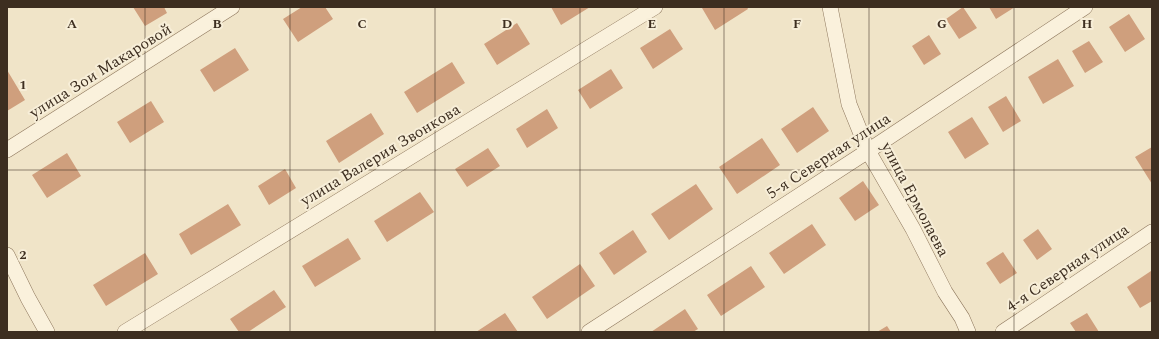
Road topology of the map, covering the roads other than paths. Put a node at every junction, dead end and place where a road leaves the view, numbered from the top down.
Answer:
1 (232, 7) edge
2 (655, 7) edge
3 (830, 7) edge
4 (1085, 7) edge
5 (7, 150) edge
6 (868, 151) junction
7 (1152, 232) edge
8 (7, 255) edge
9 (47, 332) edge
10 (125, 332) edge
11 (589, 332) edge
12 (968, 332) edge
13 (1002, 332) edge

1 - 5 street, улица Зои Макаровой
2 - 10 street, улица Валерия Звонкова
3 - 6 street, улица Ермолаева
4 - 6 street, 5-я Северная улица
6 - 11 street, 5-я Северная улица
6 - 12 street, улица Ермолаева
7 - 13 street, 4-я Северная улица
8 - 9 street

